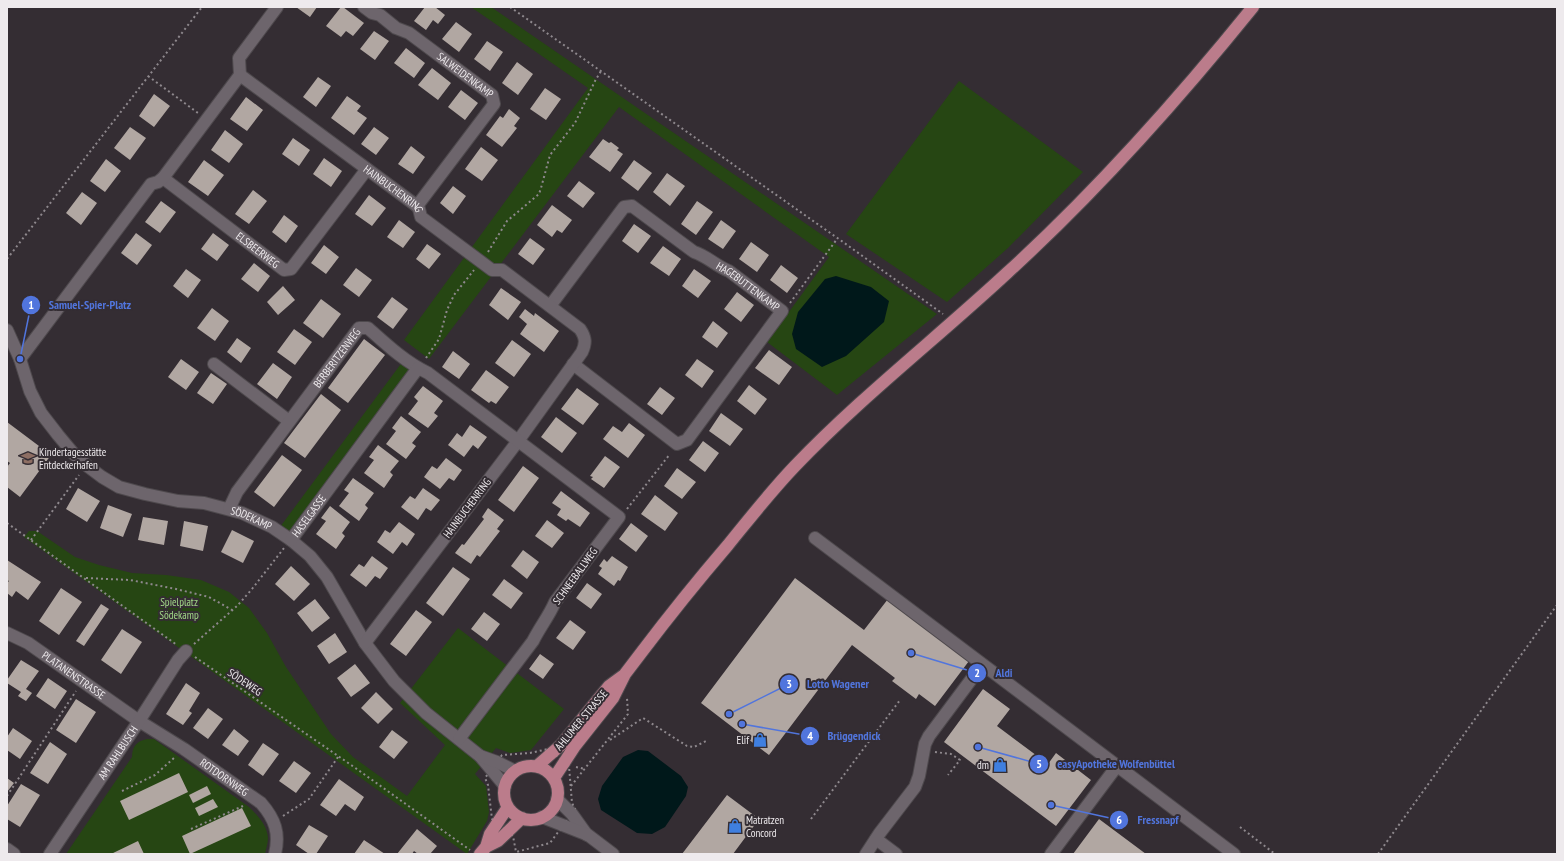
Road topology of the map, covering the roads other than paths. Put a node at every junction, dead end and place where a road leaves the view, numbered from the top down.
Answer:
1 (277, 7) edge
2 (364, 7) edge
3 (1254, 7) edge
4 (240, 75) junction
5 (367, 169) junction
6 (163, 178) junction
7 (417, 206) junction
8 (550, 306) junction
9 (7, 330) edge
10 (20, 359) junction
11 (214, 364) dead end
12 (573, 364) junction
13 (418, 368) junction
14 (289, 421) junction
15 (518, 441) junction
16 (229, 509) junction
17 (815, 538) dead end
18 (291, 540) junction
19 (7, 633) edge
20 (365, 643) junction
21 (186, 651) road end
22 (982, 665) junction
23 (625, 674) junction
24 (139, 721) junction
25 (459, 739) junction
26 (480, 756) junction
27 (537, 766) junction
28 (1117, 766) junction
29 (514, 771) junction
30 (554, 778) junction
31 (505, 786) junction
32 (557, 799) junction
33 (508, 807) junction
34 (542, 817) junction
35 (522, 818) junction
36 (588, 836) junction
37 (876, 839) junction
38 (7, 849) edge
39 (483, 851) edge
40 (14, 854) edge
41 (50, 854) edge
42 (275, 854) edge
43 (613, 854) edge
44 (866, 854) edge
45 (896, 854) edge
46 (1051, 854) edge
47 (1234, 854) edge

1 - 4 street
2 - 7 street, SALWEIDENKAMP
3 - 23 main road, AHLUMER STRASSE
4 - 5 street, HAINBUCHENRING
4 - 6 street
5 - 6 street, ELSBEERWEG
5 - 7 street, HAINBUCHENRING
6 - 10 street
7 - 8 street, HAINBUCHENRING
8 - 12 street, HAINBUCHENRING
8 - 12 street, HAGEBUTTENKAMP
9 - 10 street, SÖDEKAMP
10 - 16 street, SÖDEKAMP
11 - 14 street
12 - 15 street, HAINBUCHENRING
13 - 14 street, BERBERITZENWEG
13 - 15 street, BERBERITZENWEG
13 - 18 street, HASELGASSE
14 - 16 street, BERBERITZENWEG
15 - 20 street, HAINBUCHENRING
15 - 25 street, SCHNEEBALLWEG
16 - 18 street, SÖDEKAMP
17 - 22 street
18 - 20 street, SÖDEKAMP
19 - 24 street, PLATANENSTRASSE
20 - 25 street, SÖDEKAMP
21 - 24 street, AM RAHLBUSCH
22 - 28 street
22 - 37 street
23 - 27 main road, AHLUMER STRASSE
23 - 30 main road, AHLUMER STRASSE
24 - 41 street, AM RAHLBUSCH
24 - 42 street, ROTDORNWEG
25 - 26 street, SÖDEKAMP
26 - 29 street, SÖDEKAMP
26 - 31 street, SÖDEKAMP
27 - 29 main road
27 - 30 main road
28 - 46 street
28 - 47 street
29 - 31 main road
30 - 32 main road
31 - 33 main road
32 - 34 main road
32 - 36 street
33 - 35 main road
33 - 39 main road
34 - 35 main road
34 - 36 street
35 - 39 main road
36 - 43 street
37 - 44 street
37 - 45 street
38 - 40 street

